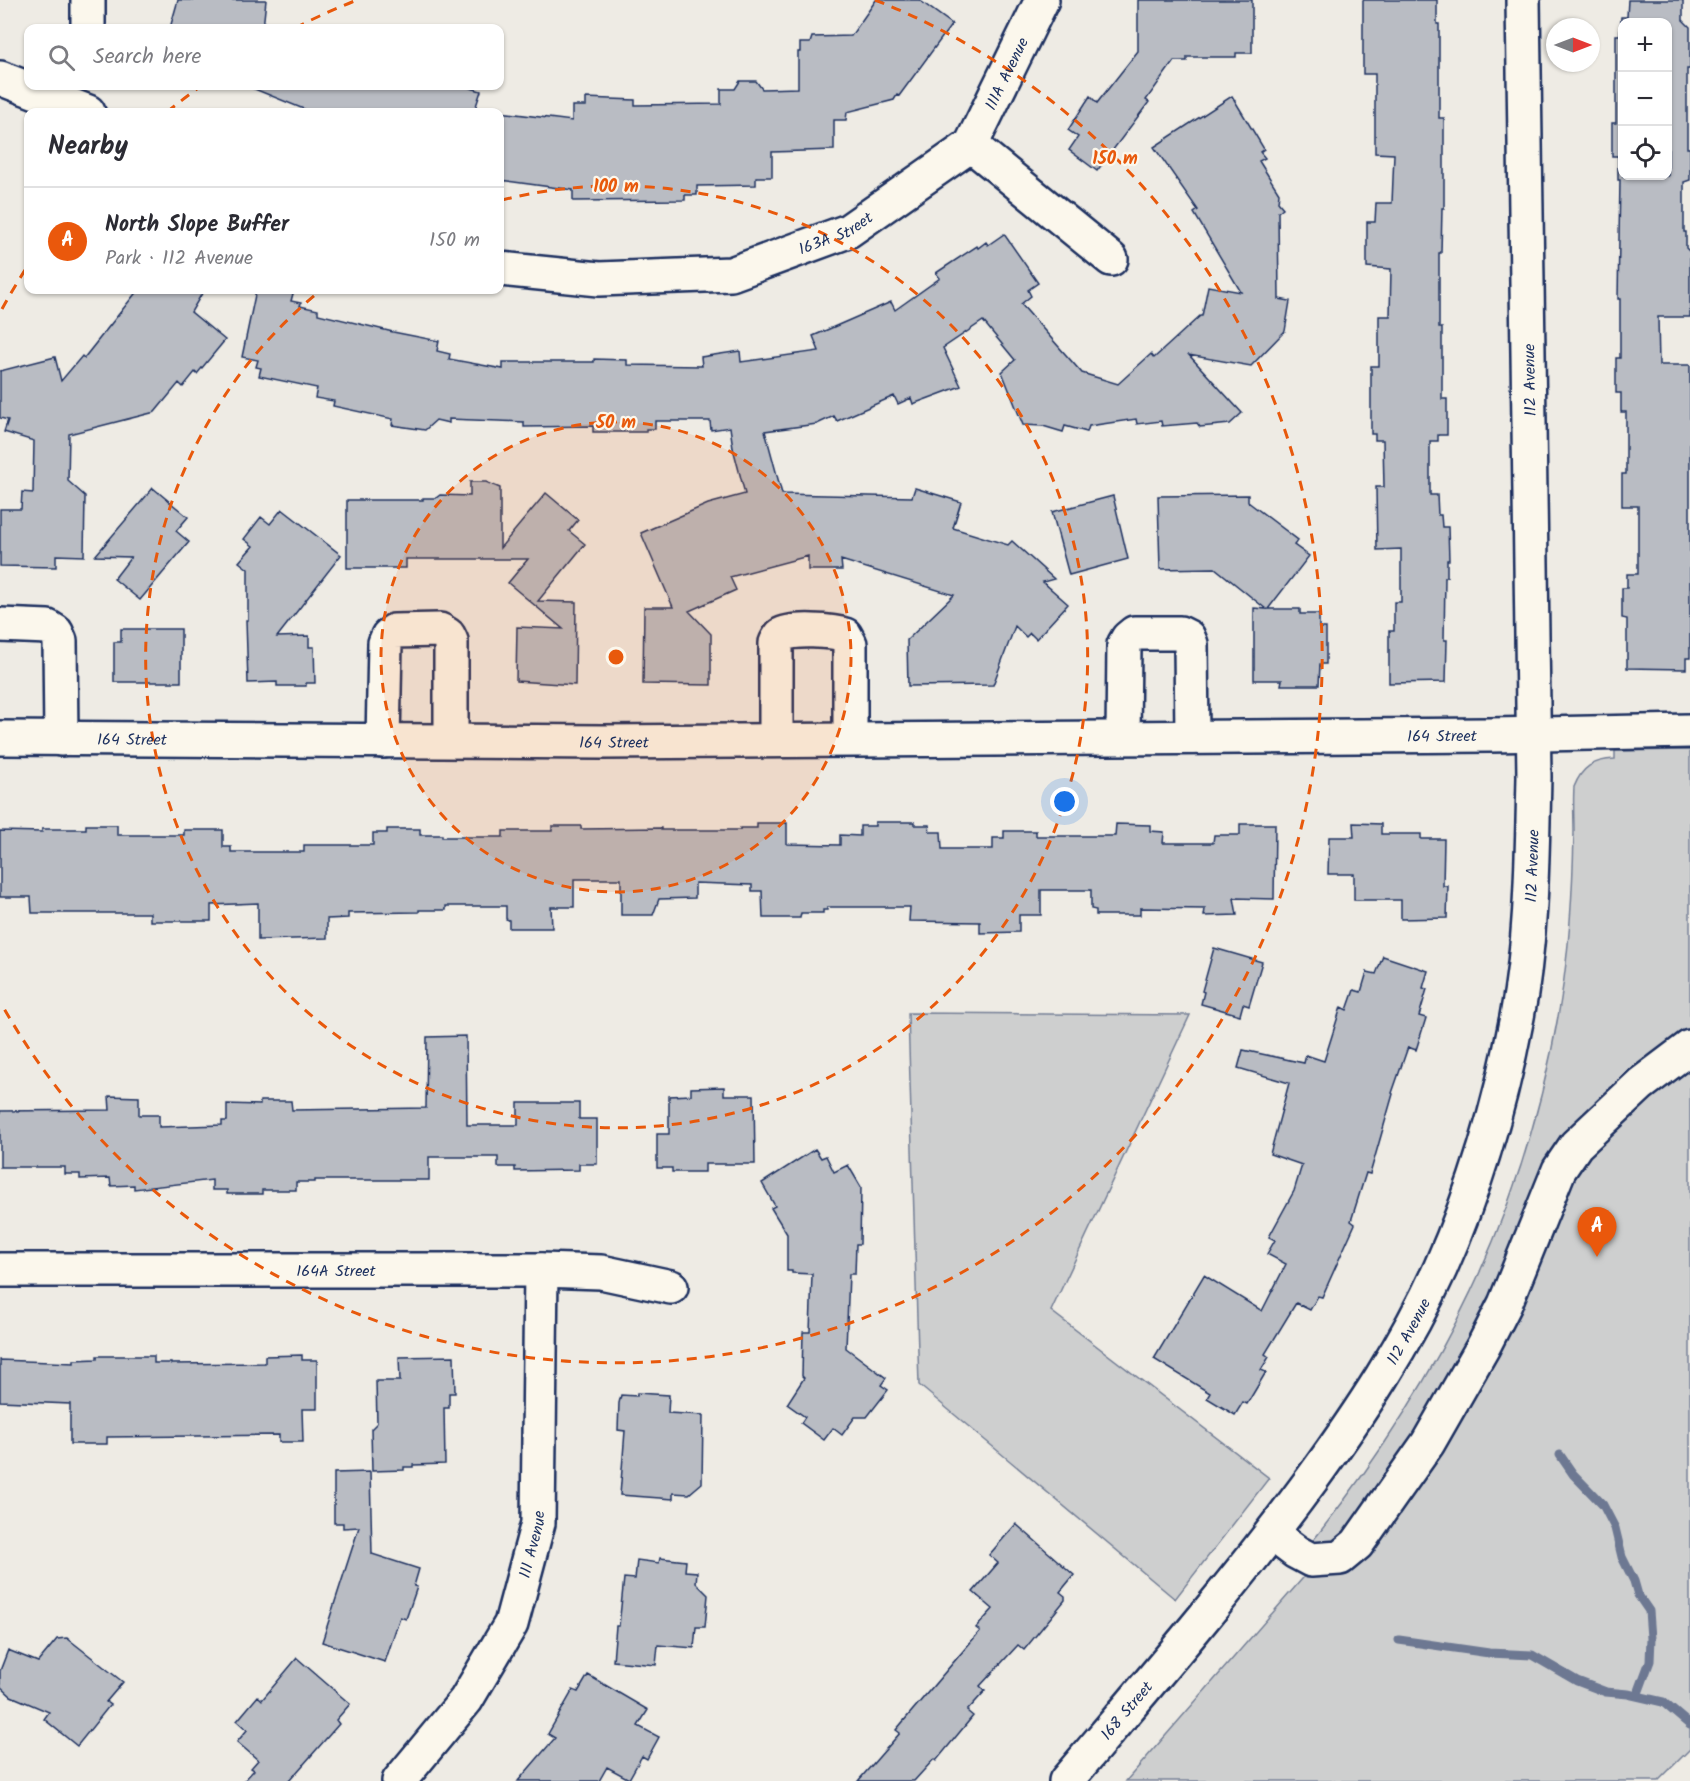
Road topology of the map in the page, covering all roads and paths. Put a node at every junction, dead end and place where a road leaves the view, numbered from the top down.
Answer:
1 (88, 0) edge
2 (1042, 0) edge
3 (1523, 0) edge
4 (88, 24) edge
5 (0, 78) edge
6 (24, 86) edge
7 (37, 90) edge
8 (86, 106) edge
9 (971, 145) junction
10 (1111, 259) dead end
11 (504, 269) edge
12 (0, 625) edge
13 (1690, 732) edge
14 (1534, 735) junction
15 (1123, 737) junction
16 (1192, 737) junction
17 (0, 738) edge
18 (61, 739) junction
19 (850, 739) junction
20 (451, 740) junction
21 (776, 740) junction
22 (383, 741) junction
23 (1690, 1047) edge
24 (0, 1270) edge
25 (541, 1270) junction
26 (671, 1287) dead end
27 (1272, 1534) junction
28 (1186, 1639) joint
29 (399, 1781) edge
30 (1066, 1781) edge

1 - 4 street
2 - 9 street, 111A Avenue
3 - 14 street, 112 Avenue
5 - 6 street
7 - 8 street
9 - 10 street
9 - 11 street, 163A Street
12 - 18 street
13 - 14 street, 164 Street
14 - 16 street, 164 Street
14 - 27 street, 112 Avenue
15 - 16 street, 164 Street
15 - 16 street
15 - 19 street, 164 Street
17 - 18 street, 164 Street
18 - 22 street, 164 Street
19 - 21 street, 164 Street
19 - 21 street
20 - 21 street, 164 Street
20 - 22 street, 164 Street
20 - 22 street
23 - 27 street
24 - 25 street, 164A Street
25 - 26 street, 164A Street
25 - 29 street, 111 Avenue
27 - 28 street, 112 Avenue
28 - 30 street, 168 Street

